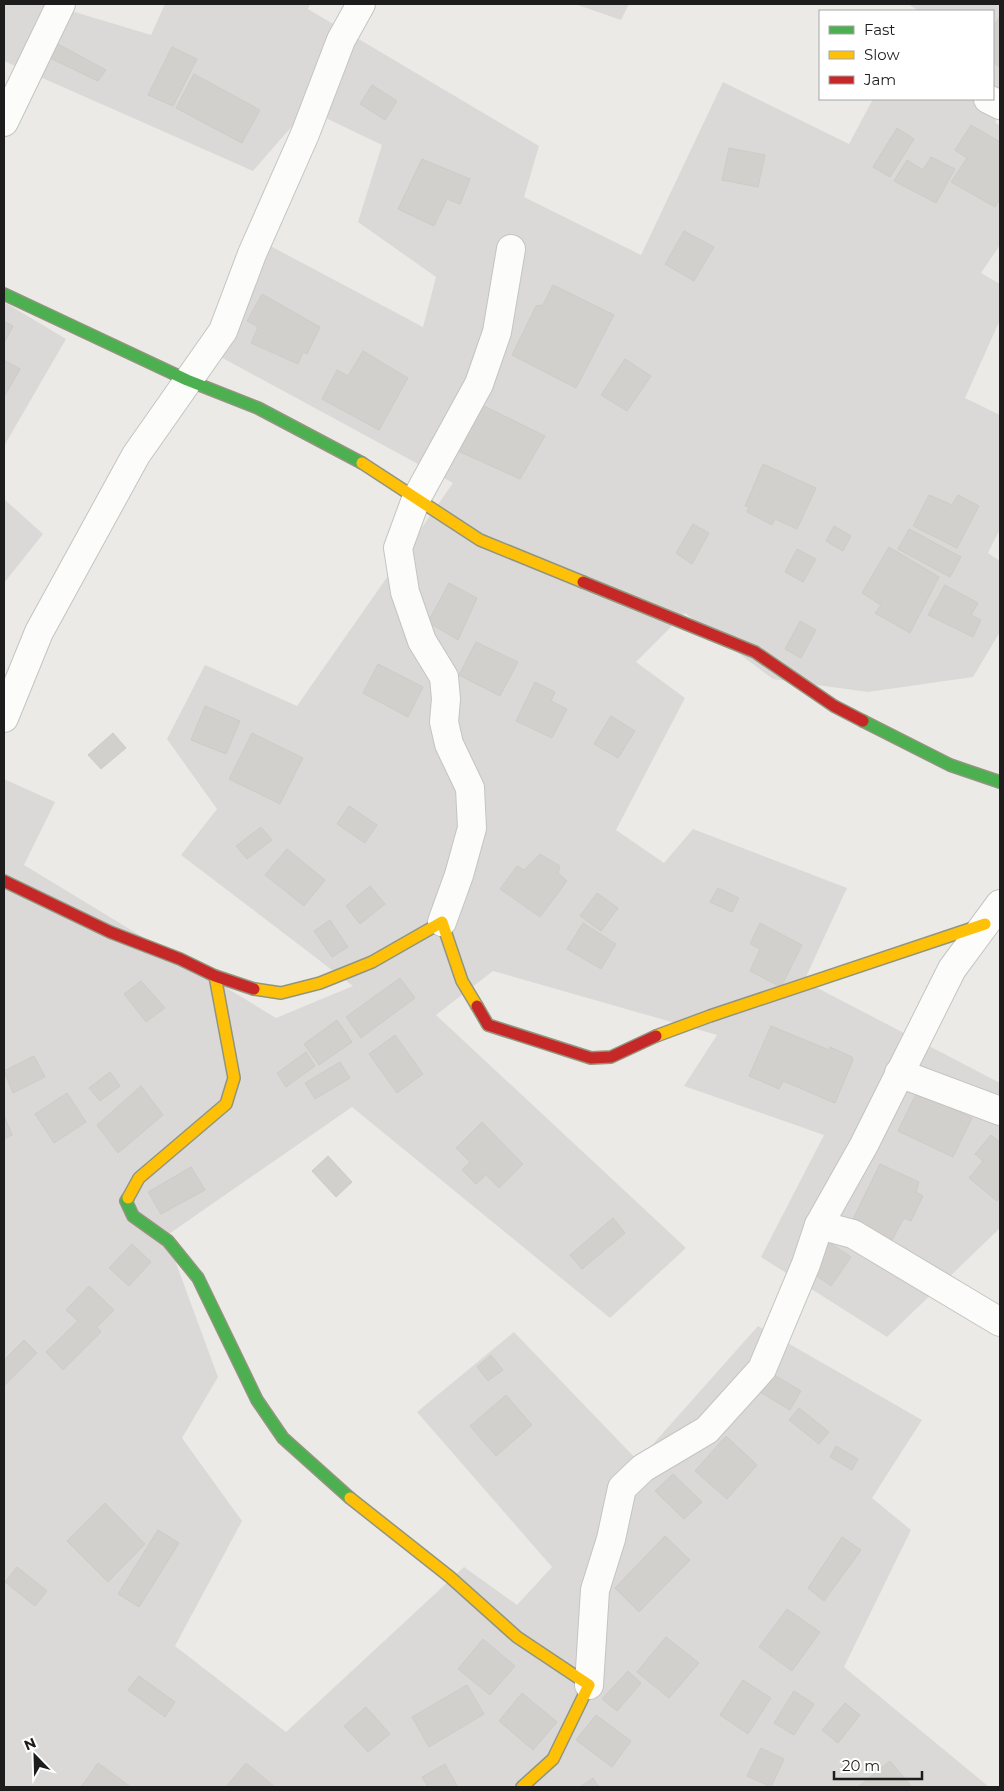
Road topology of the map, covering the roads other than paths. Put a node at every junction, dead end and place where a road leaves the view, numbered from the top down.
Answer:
1 (61, 4) edge
2 (361, 4) edge
3 (4, 122) edge
4 (511, 249) dead end
5 (4, 294) edge
6 (187, 380) junction
7 (416, 499) junction
8 (4, 718) edge
9 (1000, 782) edge
10 (4, 881) edge
11 (993, 914) edge
12 (442, 922) junction
13 (215, 976) junction
14 (899, 1073) junction
15 (1000, 1111) edge
16 (819, 1225) junction
17 (1000, 1322) edge
18 (589, 1686) junction
19 (522, 1787) edge

1 - 3 street
2 - 6 street
4 - 7 street
5 - 6 street
6 - 7 street
6 - 8 street
7 - 9 street
7 - 12 street
10 - 13 street
11 - 12 street
11 - 14 street
12 - 13 street
13 - 18 street
14 - 15 street
14 - 16 street
16 - 17 street
16 - 18 street
18 - 19 street

